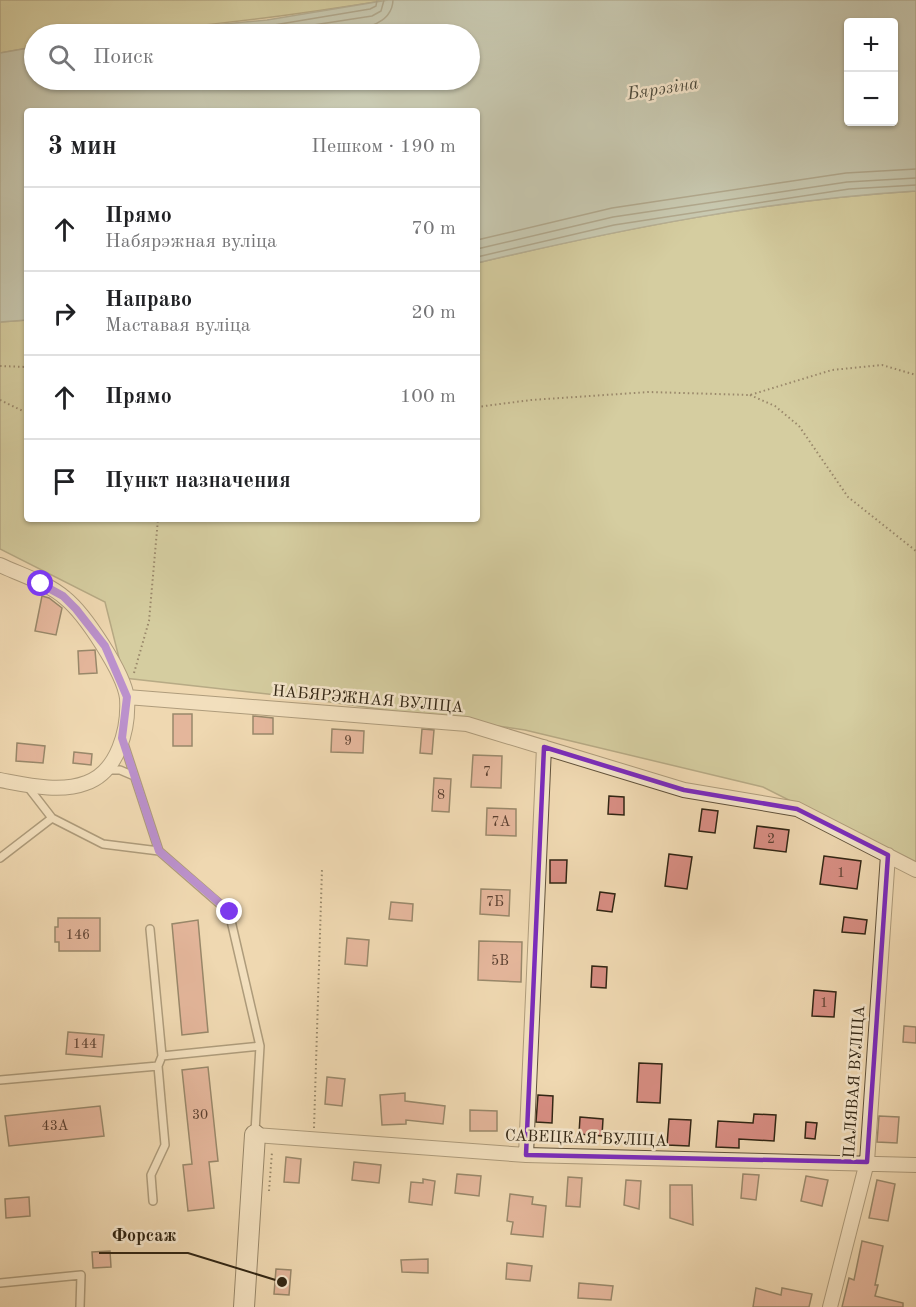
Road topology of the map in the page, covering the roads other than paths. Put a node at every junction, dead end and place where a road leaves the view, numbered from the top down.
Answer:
1 (0, 565) edge
2 (127, 697) junction
3 (122, 738) junction
4 (544, 747) junction
5 (105, 771) junction
6 (134, 776) junction
7 (0, 780) edge
8 (27, 785) junction
9 (52, 818) junction
10 (159, 851) junction
11 (888, 855) junction
12 (0, 858) edge
13 (916, 870) edge
14 (150, 929) dead end
15 (260, 1046) junction
16 (162, 1056) junction
17 (158, 1066) junction
18 (0, 1080) edge
19 (255, 1135) junction
20 (526, 1155) junction
21 (867, 1162) junction
22 (916, 1165) edge
23 (153, 1201) dead end
24 (0, 1283) edge
25 (80, 1307) edge
26 (244, 1307) edge
27 (830, 1307) edge

1 - 2 street
2 - 3 street
2 - 4 street, НАБЯРЭЖНАЯ ВУЛІЦА
3 - 5 street
3 - 6 lane
4 - 11 street, НАБЯРЭЖНАЯ ВУЛІЦА
4 - 20 street
5 - 6 lane
5 - 8 street
6 - 10 lane
7 - 8 street
8 - 9 lane
9 - 10 lane
9 - 12 lane
10 - 15 lane
11 - 13 street, НАБЯРЭЖНАЯ ВУЛІЦА
11 - 21 street, ПАЛЯВАЯ ВУЛІЦА
14 - 16 lane
15 - 16 lane
15 - 19 lane
16 - 17 lane
17 - 18 lane
17 - 23 lane
19 - 20 street, САВЕЦКАЯ ВУЛІЦА
19 - 26 street
20 - 21 street, САВЕЦКАЯ ВУЛІЦА
21 - 22 street, САВЕЦКАЯ ВУЛІЦА
21 - 27 street, ПАЛЯВАЯ ВУЛІЦА
24 - 25 lane

